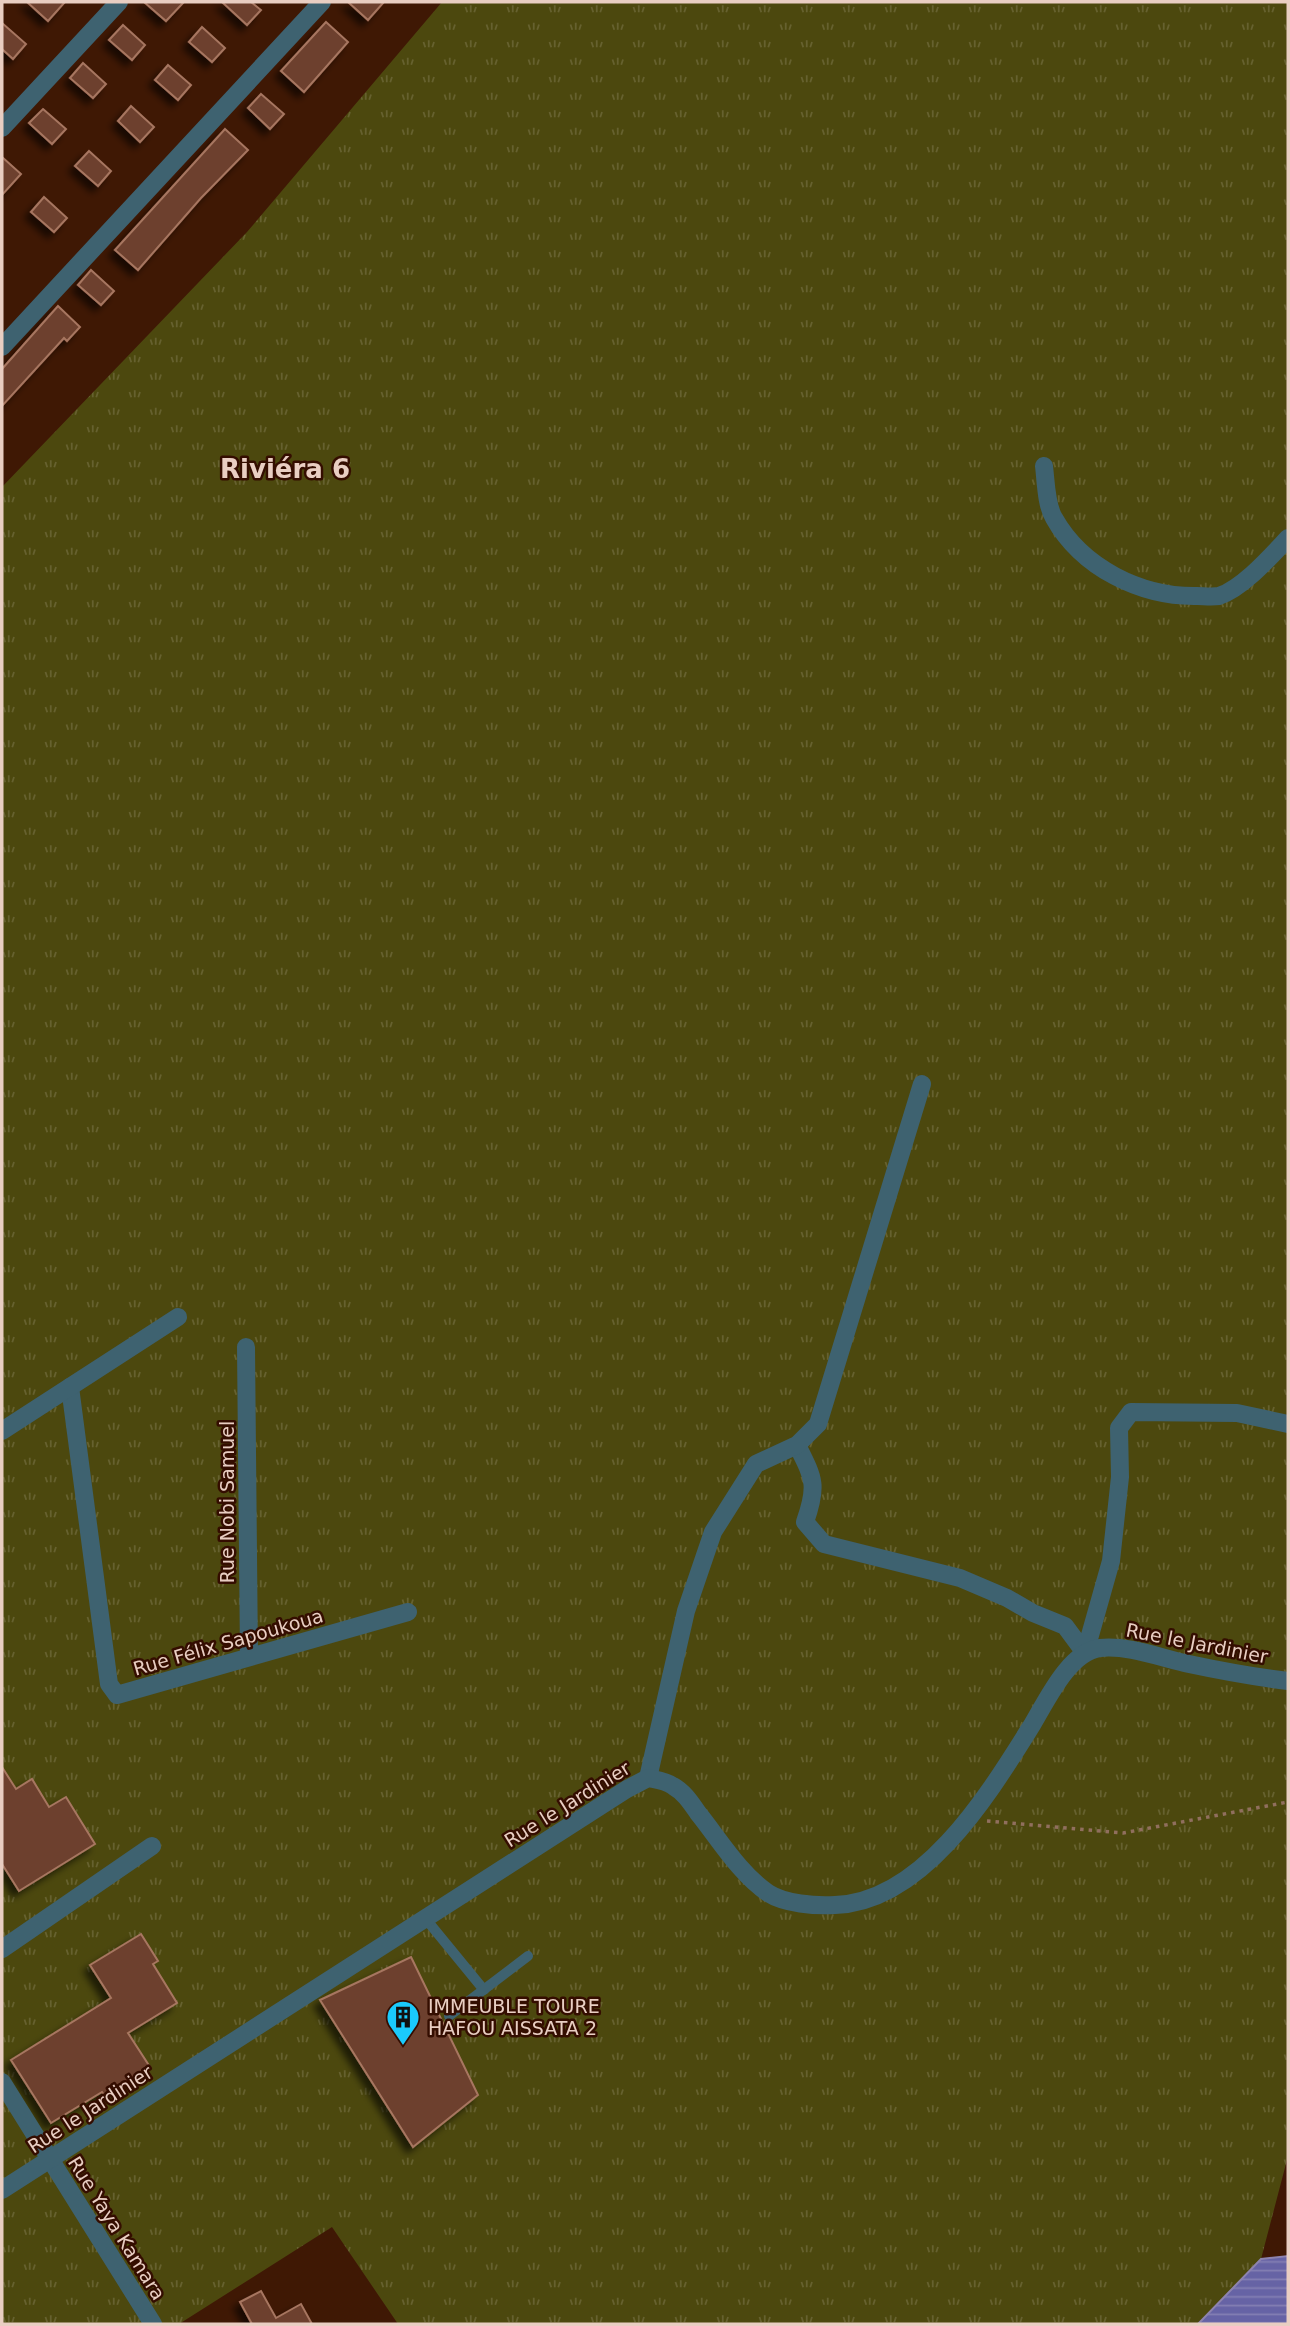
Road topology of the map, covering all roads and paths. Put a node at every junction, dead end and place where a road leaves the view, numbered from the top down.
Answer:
1 (119, 2) edge
2 (323, 2) edge
3 (2, 128) edge
4 (2, 347) edge
5 (1044, 466) dead end
6 (1288, 538) edge
7 (922, 1084) dead end
8 (178, 1317) dead end
9 (246, 1347) dead end
10 (70, 1387) junction
11 (1288, 1423) edge
12 (2, 1432) edge
13 (797, 1445) junction
14 (408, 1612) dead end
15 (1085, 1653) junction
16 (249, 1657) junction
17 (1288, 1681) edge
18 (648, 1779) junction
19 (1288, 1801) edge
20 (968, 1819) junction
21 (152, 1846) dead end
22 (425, 1918) junction
23 (2, 1949) edge
24 (528, 1956) dead end
25 (484, 1990) junction
26 (449, 2017) dead end
27 (2, 2082) edge
28 (50, 2160) junction
29 (2, 2190) edge
30 (153, 2324) edge

1 - 3 street
2 - 4 street
5 - 6 street
7 - 13 street
8 - 10 street
9 - 16 street, Rue Nobi Samuel
10 - 12 street
10 - 16 street, Rue Félix Sapoukoua
11 - 15 street
13 - 15 street
13 - 18 street
14 - 16 street, Rue Félix Sapoukoua
15 - 17 street, Rue le Jardinier
15 - 20 street, Rue le Jardinier
18 - 20 street, Rue le Jardinier
18 - 22 street, Rue le Jardinier
19 - 20 path
21 - 23 street
22 - 25 lane
22 - 28 street, Rue le Jardinier
24 - 25 lane
25 - 26 lane
27 - 28 street, Rue Yaya Kamara
28 - 29 street, Rue le Jardinier
28 - 30 street, Rue Yaya Kamara

